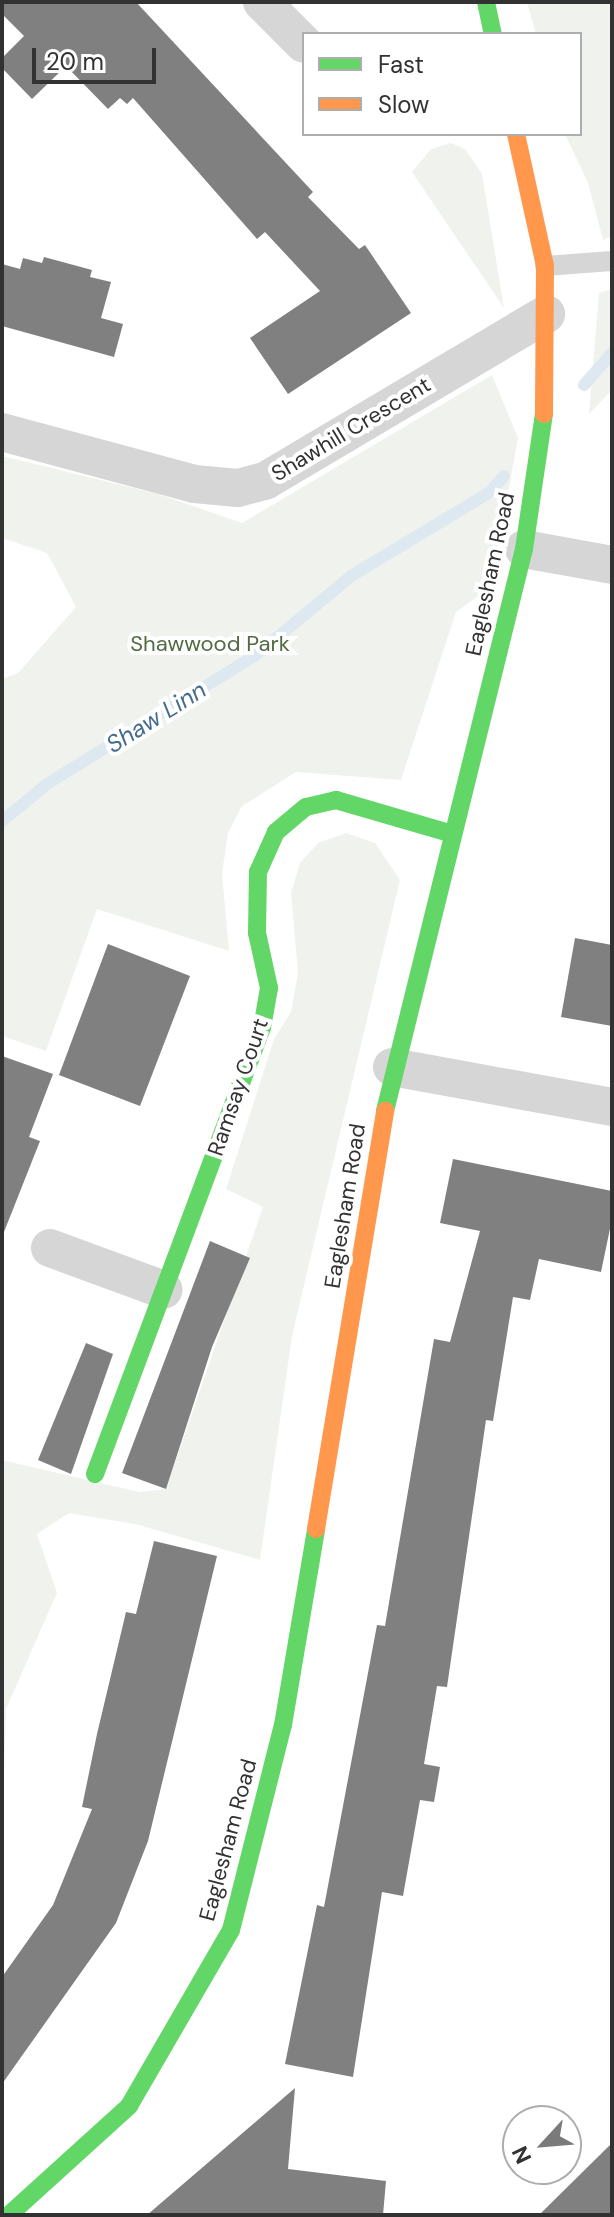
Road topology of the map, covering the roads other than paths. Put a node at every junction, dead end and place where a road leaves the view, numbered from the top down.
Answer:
1 (262, 2) edge
2 (486, 2) edge
3 (493, 32) edge
4 (302, 42) edge
5 (516, 136) edge
6 (612, 261) edge
7 (545, 266) junction
8 (546, 314) junction
9 (2, 432) edge
10 (524, 549) junction
11 (612, 565) edge
12 (453, 834) junction
13 (392, 1067) junction
14 (612, 1107) edge
15 (50, 1248) dead end
16 (164, 1290) junction
17 (95, 1474) dead end
18 (12, 2214) edge

1 - 4 street
2 - 3 street
5 - 7 street, Eaglesham Road
6 - 7 lane
7 - 8 street, Eaglesham Road
8 - 9 street, Shawhill Crescent
8 - 10 street, Eaglesham Road
10 - 11 street
10 - 12 street, Eaglesham Road
12 - 13 street, Eaglesham Road
12 - 16 street, Ramsay Court
13 - 14 street
13 - 18 street, Eaglesham Road
15 - 16 street
16 - 17 street, Ramsay Court

